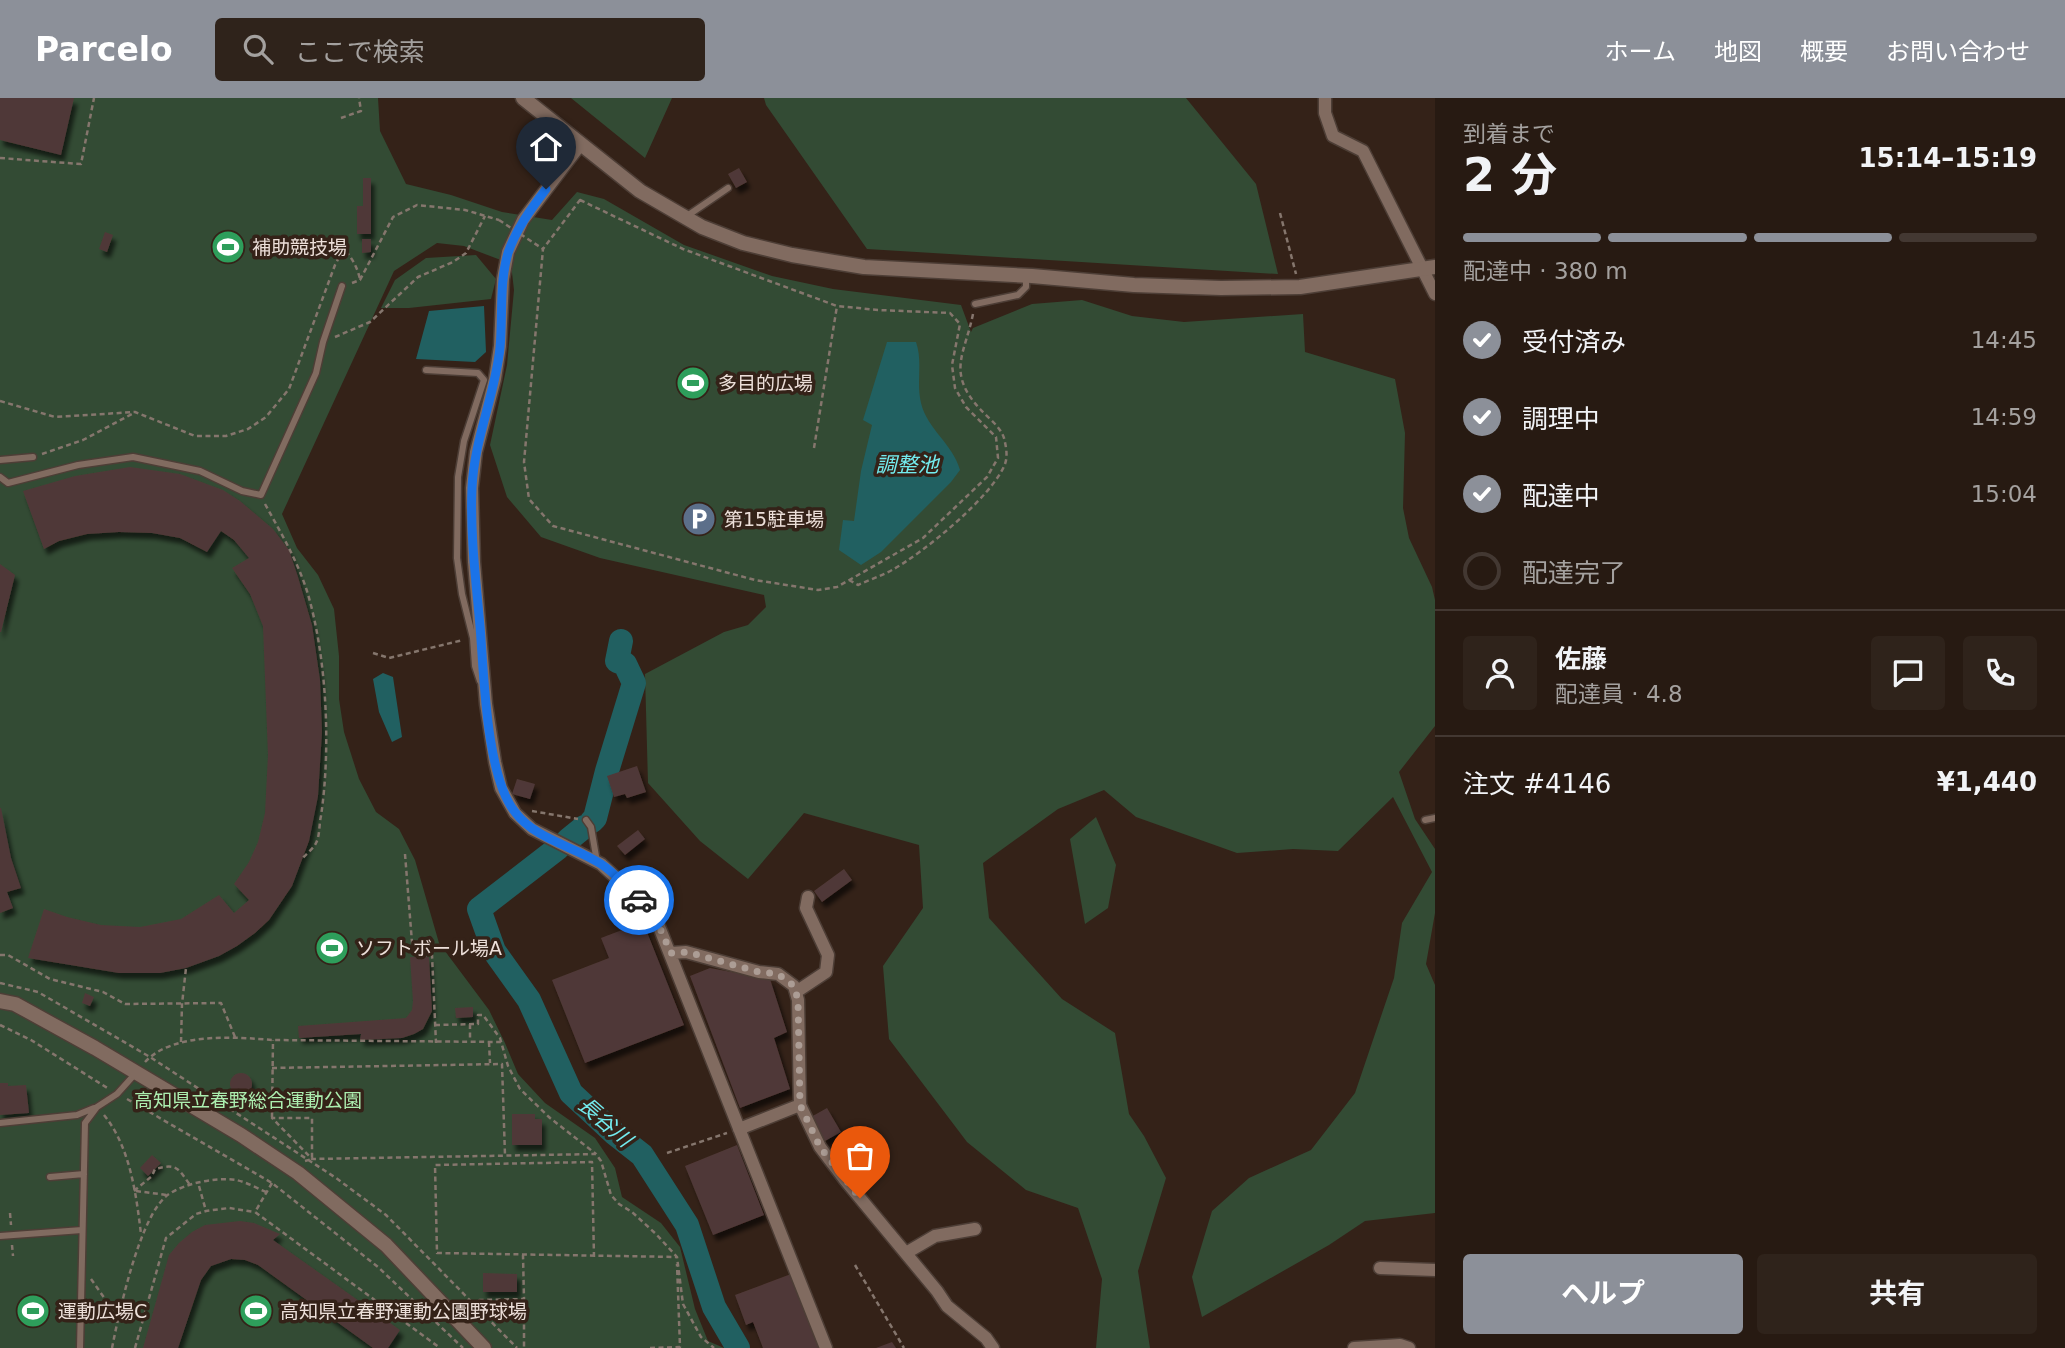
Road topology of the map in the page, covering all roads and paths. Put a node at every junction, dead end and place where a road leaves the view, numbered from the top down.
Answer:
1 (94, 98) edge
2 (359, 98) edge
3 (523, 98) edge
4 (1325, 98) edge
5 (341, 118) dead end
6 (580, 145) junction
7 (0, 158) edge
8 (728, 188) dead end
9 (1280, 213) dead end
10 (485, 216) junction
11 (686, 218) junction
12 (333, 240) dead end
13 (344, 248) junction
14 (543, 249) junction
15 (1429, 269) edge
16 (1027, 276) junction
17 (360, 280) junction
18 (342, 286) joint
19 (1300, 287) junction
20 (1435, 293) edge
21 (975, 304) joint
22 (837, 306) junction
23 (323, 342) junction
24 (426, 370) dead end
25 (0, 401) edge
26 (135, 412) junction
27 (814, 448) dead end
28 (33, 457) joint
29 (0, 460) edge
30 (0, 477) edge
31 (261, 495) junction
32 (849, 580) junction
33 (473, 638) junction
34 (373, 653) dead end
35 (485, 696) junction
36 (512, 808) junction
37 (1435, 818) edge
38 (586, 820) joint
39 (1424, 820) dead end
40 (405, 854) dead end
41 (302, 859) dead end
42 (597, 862) junction
43 (808, 897) dead end
44 (671, 953) junction
45 (0, 955) edge
46 (186, 968) dead end
47 (796, 992) junction
48 (0, 1001) edge
49 (181, 1004) junction
50 (435, 1024) junction
51 (470, 1024) junction
52 (0, 1025) edge
53 (235, 1037) junction
54 (272, 1040) junction
55 (181, 1042) junction
56 (470, 1042) junction
57 (489, 1042) junction
58 (501, 1042) junction
59 (436, 1043) junction
60 (490, 1064) junction
61 (272, 1068) junction
62 (136, 1072) junction
63 (117, 1094) junction
64 (800, 1105) junction
65 (97, 1107) junction
66 (272, 1118) junction
67 (0, 1123) edge
68 (739, 1129) junction
69 (667, 1153) dead end
70 (596, 1154) junction
71 (505, 1156) dead end
72 (312, 1158) junction
73 (298, 1173) junction
74 (84, 1174) junction
75 (50, 1177) dead end
76 (272, 1183) junction
77 (190, 1185) junction
78 (199, 1186) dead end
79 (134, 1191) junction
80 (266, 1192) junction
81 (167, 1195) junction
82 (206, 1211) junction
83 (256, 1212) junction
84 (975, 1229) dead end
85 (82, 1230) junction
86 (0, 1236) edge
87 (141, 1236) junction
88 (906, 1253) junction
89 (523, 1254) junction
90 (594, 1257) junction
91 (677, 1257) junction
92 (81, 1265) junction
93 (855, 1265) dead end
94 (1380, 1268) dead end
95 (1435, 1270) edge
96 (524, 1298) junction
97 (118, 1318) junction
98 (457, 1321) junction
99 (80, 1348) edge
100 (112, 1348) edge
101 (135, 1348) edge
102 (440, 1348) edge
103 (463, 1348) edge
104 (484, 1348) edge
105 (524, 1348) edge
106 (650, 1348) edge
107 (714, 1348) edge
108 (826, 1348) edge
109 (904, 1348) edge
110 (993, 1348) edge
111 (1354, 1348) edge
112 (1409, 1348) edge

1 - 7 path
2 - 5 path
3 - 6 street
4 - 15 street
6 - 11 street
6 - 35 street
8 - 11 lane
9 - 19 path
10 - 14 path, bridge
10 - 17 path
10 - 23 path
11 - 16 street
12 - 13 path
13 - 17 path
13 - 26 path
14 - 22 path
14 - 32 path
15 - 19 street
15 - 20 street
16 - 19 street
16 - 21 lane
17 - 18 path
18 - 23 lane
21 - 32 path
22 - 27 path
22 - 32 path
23 - 31 lane
24 - 33 lane
25 - 26 path
26 - 28 path
28 - 29 lane
30 - 31 lane
31 - 41 path
33 - 34 path
33 - 35 lane
35 - 36 street
36 - 38 path
36 - 42 street
37 - 39 lane
38 - 42 lane
40 - 50 path
42 - 44 street
43 - 47 street
44 - 47 street
44 - 68 street
45 - 49 path
46 - 49 path
47 - 64 street
48 - 62 street
49 - 53 path
49 - 55 path
50 - 51 path
50 - 59 path
51 - 56 path
51 - 58 path
52 - 63 path
53 - 54 path
53 - 55 path
54 - 59 path
54 - 61 path
55 - 62 path
56 - 57 path
56 - 59 path
57 - 58 path
57 - 60 path
58 - 70 path
60 - 61 path
60 - 71 path
61 - 66 path
62 - 63 lane
62 - 73 street
63 - 65 lane
63 - 76 path
64 - 68 street
64 - 88 street
65 - 67 lane
65 - 74 lane
65 - 79 path
66 - 72 path
66 - 72 path
68 - 69 path
68 - 108 street
70 - 72 path
70 - 91 path
72 - 73 path
73 - 98 street
74 - 75 lane
74 - 85 lane
76 - 80 path
76 - 103 path
77 - 79 path
77 - 80 path
77 - 81 path
78 - 82 path
79 - 81 path
79 - 87 path
80 - 83 path
81 - 87 path
82 - 83 path
82 - 101 path
83 - 102 path
84 - 88 street
85 - 86 lane
85 - 92 lane
87 - 97 path
88 - 110 street
89 - 90 path
89 - 90 path
89 - 96 path
90 - 91 path
91 - 106 path
91 - 107 path
92 - 97 path
92 - 99 lane
93 - 109 path
94 - 95 street
96 - 98 path
96 - 105 path
97 - 100 path
98 - 104 street
111 - 112 street

